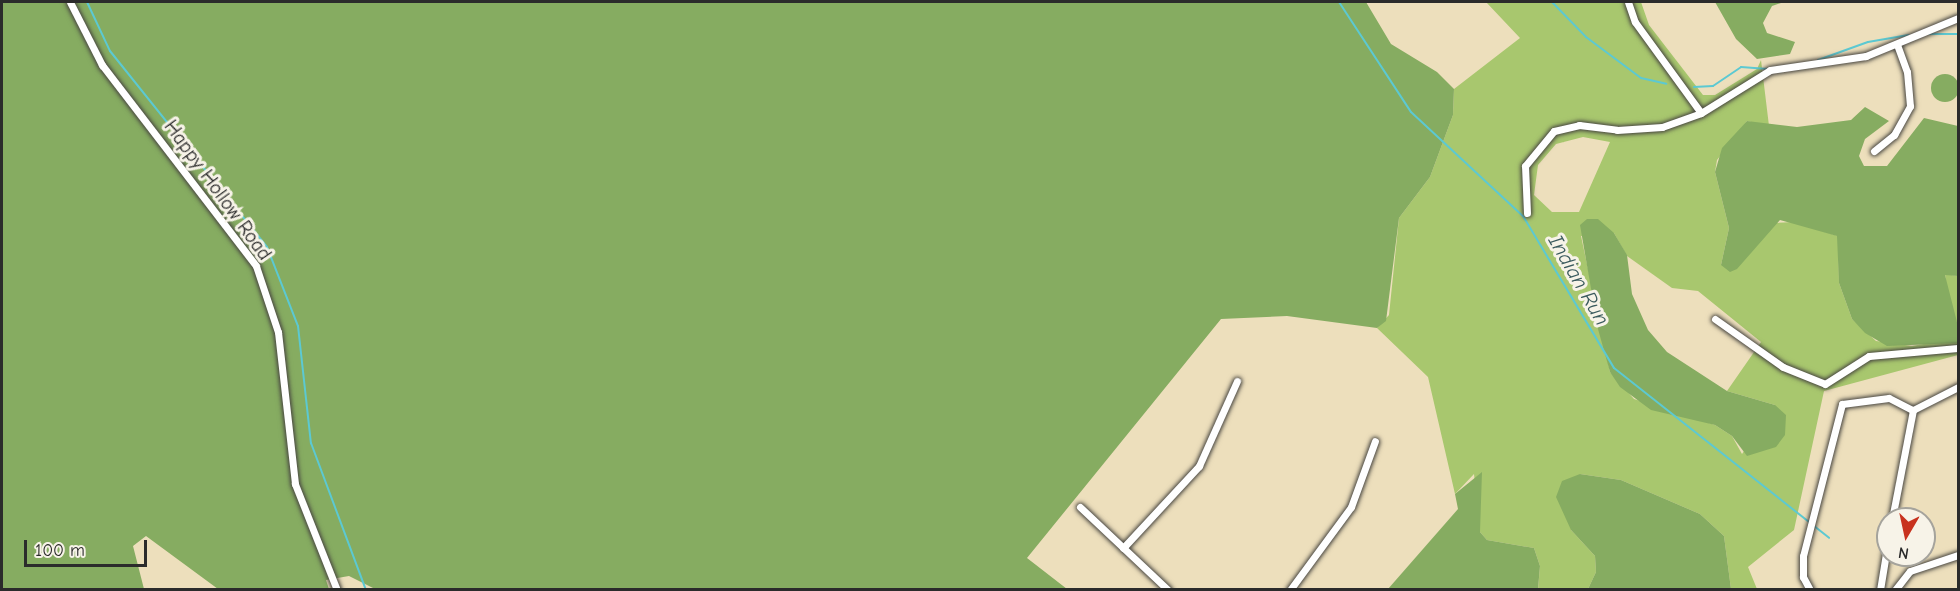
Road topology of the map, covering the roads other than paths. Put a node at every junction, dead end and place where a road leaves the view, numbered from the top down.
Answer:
1 (70, 2) edge
2 (1628, 2) edge
3 (1959, 18) edge
4 (1897, 45) junction
5 (1701, 112) junction
6 (1875, 151) dead end
7 (1527, 213) dead end
8 (1715, 320) dead end
9 (1959, 348) edge
10 (1236, 381) dead end
11 (1959, 387) edge
12 (1913, 410) junction
13 (1375, 441) dead end
14 (1080, 507) dead end
15 (1894, 507) edge
16 (1123, 548) junction
17 (1959, 555) edge
18 (1884, 567) edge
19 (337, 590) edge
20 (1168, 590) edge
21 (1290, 590) edge
22 (1810, 590) edge
23 (1880, 590) edge
24 (1895, 590) edge

1 - 19 street, Happy Hollow Road
2 - 5 street
3 - 4 street
4 - 5 street
4 - 6 street
5 - 7 street
8 - 9 street
10 - 16 street
11 - 12 street
12 - 15 street
12 - 22 street
13 - 21 street
14 - 16 street
16 - 20 street
17 - 24 street
18 - 23 street

